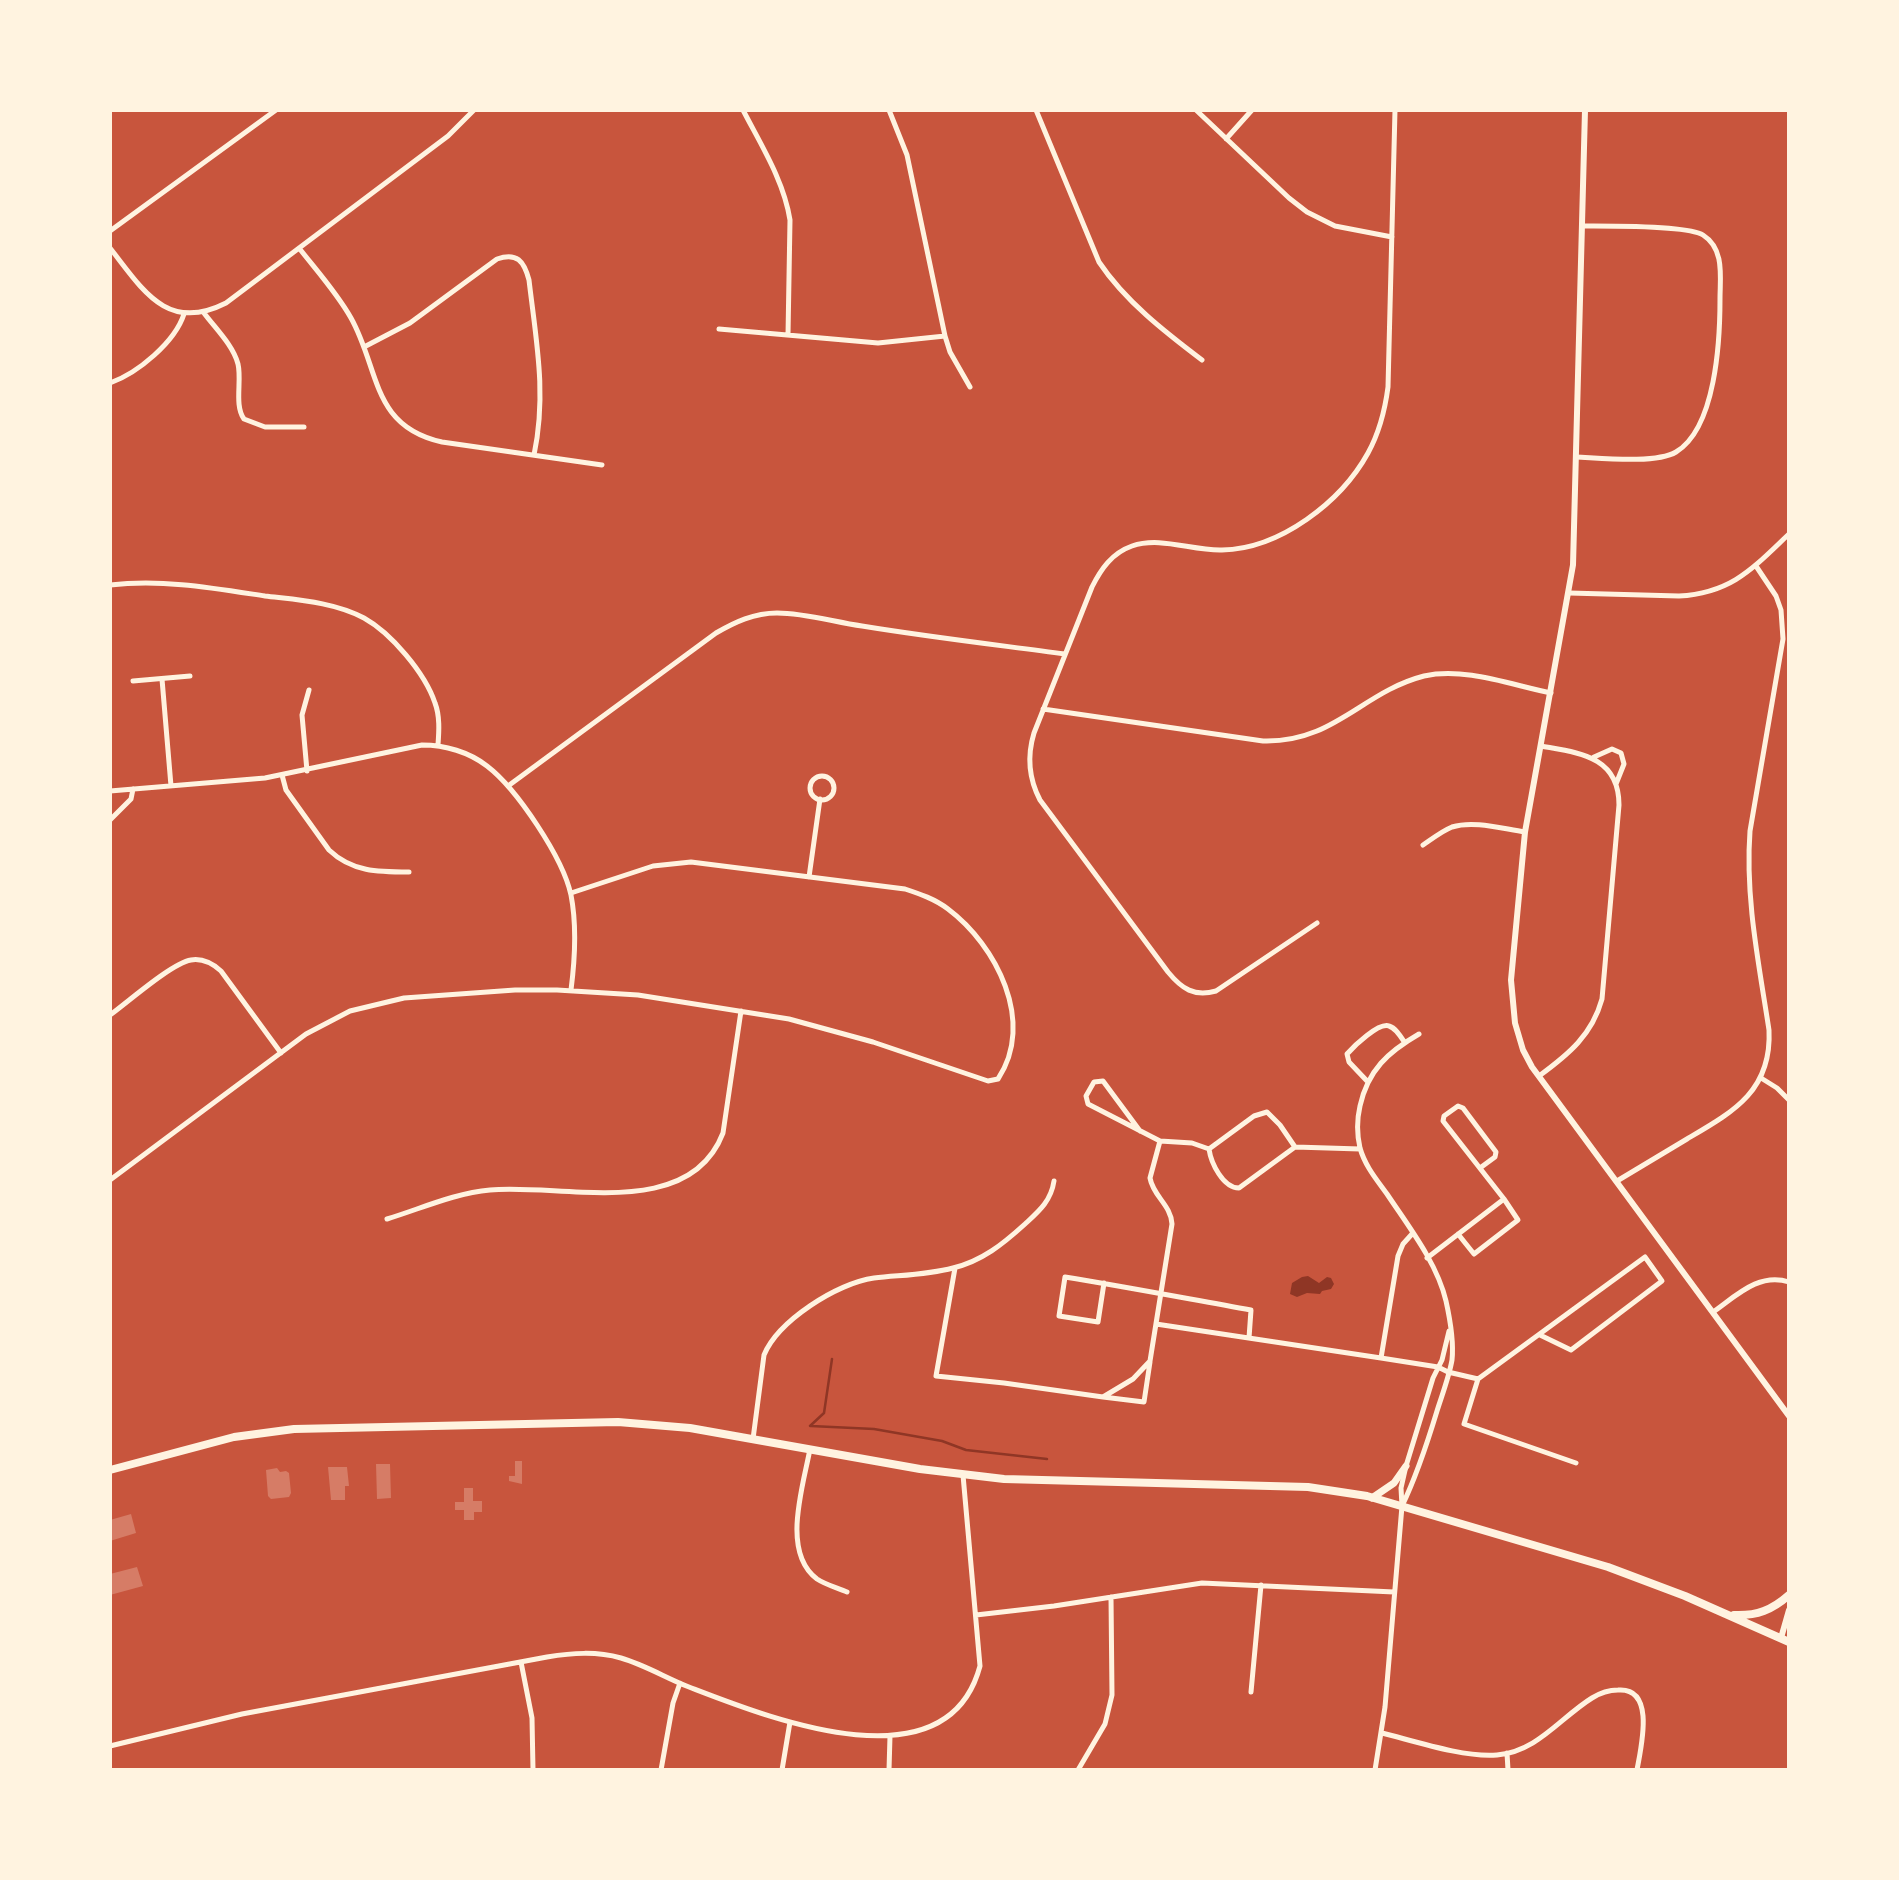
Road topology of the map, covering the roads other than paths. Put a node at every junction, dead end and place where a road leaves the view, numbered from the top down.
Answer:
1 (276, 110) edge
2 (474, 110) edge
3 (743, 110) edge
4 (889, 110) edge
5 (1036, 110) edge
6 (1196, 110) edge
7 (1252, 110) edge
8 (1395, 110) edge
9 (1585, 110) edge
10 (1226, 139) junction
11 (1582, 226) junction
12 (110, 232) edge
13 (1392, 237) junction
14 (110, 248) edge
15 (299, 248) junction
16 (204, 313) junction
17 (184, 314) junction
18 (719, 329) dead end
19 (788, 335) junction
20 (945, 336) junction
21 (364, 347) junction
22 (1202, 360) dead end
23 (110, 383) edge
24 (970, 387) dead end
25 (304, 427) dead end
26 (534, 455) junction
27 (1576, 457) junction
28 (601, 465) dead end
29 (1789, 534) edge
30 (1756, 566) junction
31 (110, 584) edge
32 (1569, 593) junction
33 (1065, 654) junction
34 (190, 676) dead end
35 (162, 679) junction
36 (134, 681) dead end
37 (309, 690) dead end
38 (1551, 693) junction
39 (1043, 709) junction
40 (438, 745) junction
41 (1541, 746) junction
42 (1594, 757) junction
43 (307, 771) junction
44 (282, 775) junction
45 (1616, 784) junction
46 (171, 786) junction
47 (508, 786) junction
48 (133, 789) junction
49 (110, 791) edge
50 (820, 799) junction
51 (110, 820) edge
52 (1525, 832) junction
53 (1423, 845) dead end
54 (408, 872) dead end
55 (809, 877) junction
56 (571, 893) junction
57 (1317, 923) dead end
58 (571, 990) junction
59 (741, 1012) junction
60 (110, 1015) edge
61 (1419, 1034) dead end
62 (1405, 1042) junction
63 (281, 1053) junction
64 (1539, 1076) junction
65 (1761, 1078) junction
66 (1367, 1080) junction
67 (1789, 1100) edge
68 (1140, 1131) junction
69 (1160, 1141) junction
70 (1295, 1147) junction
71 (1209, 1149) junction
72 (1360, 1149) junction
73 (1480, 1168) junction
74 (110, 1180) edge
75 (1054, 1181) dead end
76 (1617, 1181) junction
77 (1504, 1199) junction
78 (387, 1219) dead end
79 (1412, 1234) junction
80 (1458, 1234) junction
81 (1427, 1258) junction
82 (954, 1268) junction
83 (1789, 1282) edge
84 (1104, 1283) junction
85 (1160, 1293) junction
86 (1713, 1312) junction
87 (1156, 1324) junction
88 (1450, 1328) junction
89 (1539, 1335) junction
90 (1249, 1338) junction
91 (1381, 1358) junction
92 (1150, 1361) junction
93 (1438, 1367) junction
94 (1448, 1372) junction
95 (1478, 1379) junction
96 (1103, 1397) junction
97 (1789, 1416) edge
98 (753, 1439) junction
99 (810, 1450) junction
100 (1576, 1463) dead end
101 (1406, 1466) junction
102 (110, 1470) edge
103 (963, 1475) junction
104 (1372, 1498) junction
105 (1402, 1506) junction
106 (1261, 1585) junction
107 (848, 1592) dead end
108 (1394, 1592) junction
109 (1789, 1595) edge
110 (1111, 1597) junction
111 (1789, 1610) edge
112 (976, 1615) junction
113 (1727, 1615) junction
114 (1785, 1640) edge
115 (521, 1662) junction
116 (680, 1683) junction
117 (1251, 1692) dead end
118 (790, 1722) junction
119 (1382, 1733) junction
120 (890, 1736) junction
121 (110, 1745) edge
122 (1507, 1753) junction
123 (533, 1770) edge
124 (661, 1770) edge
125 (782, 1770) edge
126 (889, 1770) edge
127 (1079, 1770) edge
128 (1375, 1770) edge
129 (1508, 1770) edge
130 (1637, 1770) edge

1 - 12 street
2 - 15 street
3 - 19 street
4 - 20 street
5 - 22 street
6 - 10 street
7 - 10 street
8 - 13 street
9 - 11 street
10 - 13 street
11 - 27 street
11 - 27 street
13 - 33 street
14 - 17 street
15 - 16 street
15 - 21 street
16 - 17 street
16 - 25 street
17 - 23 street
18 - 19 street
19 - 20 street
20 - 24 street
21 - 26 street
21 - 26 street
26 - 28 street
27 - 32 street
29 - 30 street
30 - 32 street
30 - 65 street
31 - 40 street
32 - 38 street
33 - 39 street
33 - 47 street
34 - 35 street
35 - 36 street
35 - 46 street
37 - 43 street
38 - 39 street
38 - 41 street
39 - 57 street
40 - 43 street
40 - 47 street
41 - 42 street
41 - 52 street
42 - 45 street
42 - 45 street
43 - 44 street
44 - 46 street
44 - 54 street
45 - 64 street
46 - 48 street
47 - 56 street
48 - 49 street
48 - 51 street
50 - 50 street
50 - 55 street
52 - 53 street
52 - 64 street
55 - 56 street
55 - 59 street
56 - 58 street
58 - 59 street
58 - 63 street
59 - 78 street
60 - 63 street
61 - 62 street
62 - 66 street
62 - 66 street
63 - 74 street
64 - 76 street
65 - 67 street
65 - 76 street
66 - 72 street
68 - 68 street
68 - 69 street
69 - 71 street
69 - 85 street
70 - 71 street
70 - 71 street
70 - 72 street
72 - 79 street
73 - 73 street
73 - 77 street
75 - 82 street
76 - 86 street
77 - 80 street
77 - 80 street
79 - 81 street
79 - 91 street
80 - 81 street
81 - 88 street
82 - 96 street
82 - 98 street
83 - 86 street
84 - 84 street
84 - 85 street
85 - 87 street
85 - 90 street
86 - 97 street
87 - 90 street
87 - 92 street
88 - 93 street
88 - 94 street
89 - 89 street
89 - 95 street
90 - 91 street
91 - 93 street
92 - 96 street
92 - 96 street
93 - 94 street
93 - 101 street
94 - 95 street
94 - 105 street
95 - 100 street
98 - 99 main road
98 - 102 main road
99 - 103 main road
99 - 107 street
101 - 104 main road
101 - 105 street
103 - 104 main road
103 - 112 street
104 - 105 main road
105 - 108 street
105 - 113 main road
106 - 108 street
106 - 110 street
106 - 117 street
108 - 119 street
109 - 113 main road
110 - 112 street
110 - 127 street
111 - 114 street
112 - 120 street
113 - 114 main road
115 - 116 street
115 - 121 street
115 - 123 street
116 - 118 street
116 - 124 street
118 - 120 street
118 - 125 street
119 - 122 street
119 - 128 street
120 - 126 street
122 - 129 street
122 - 130 street

